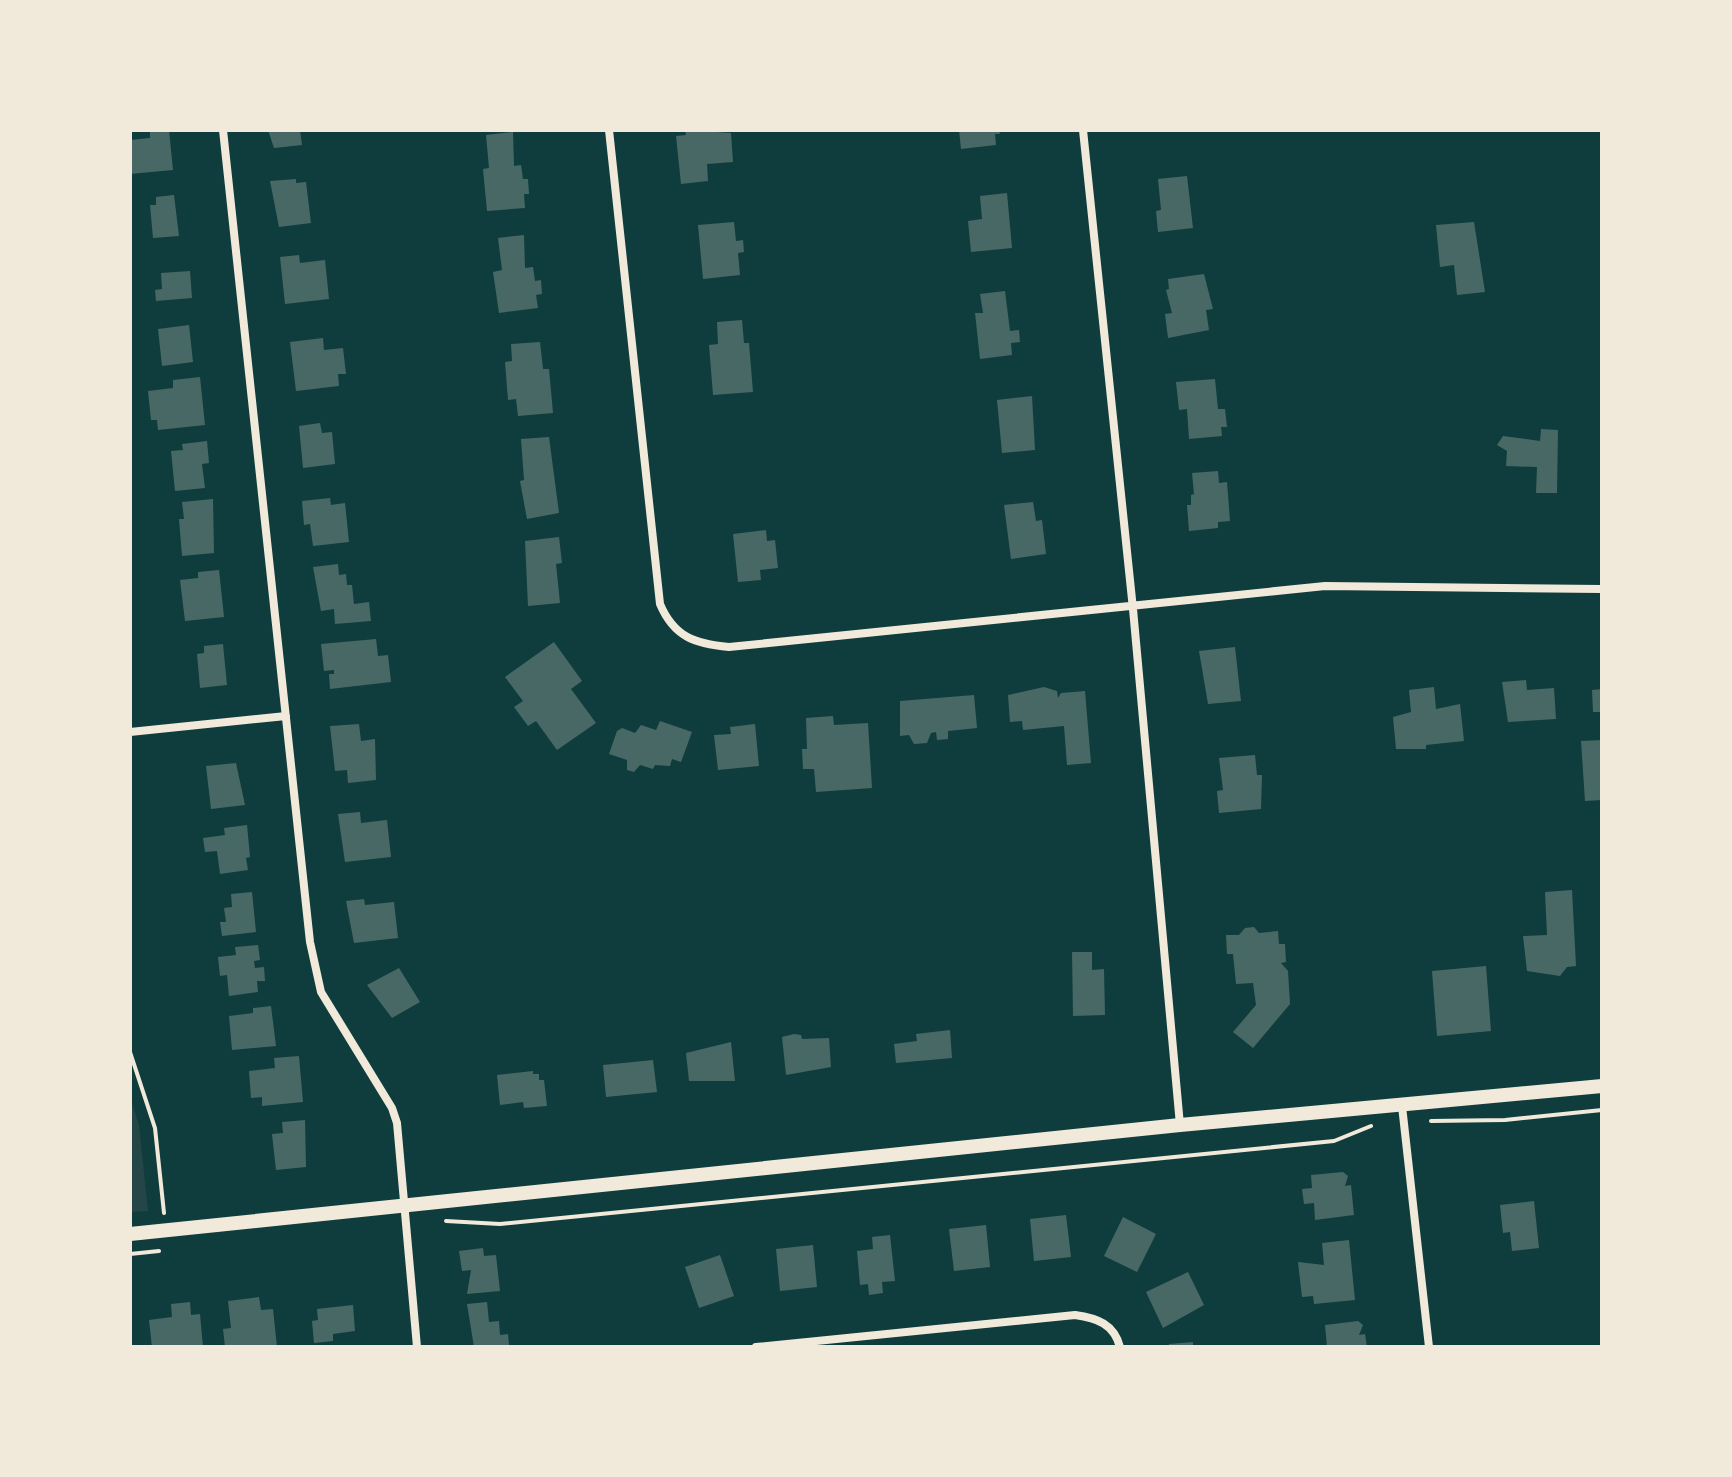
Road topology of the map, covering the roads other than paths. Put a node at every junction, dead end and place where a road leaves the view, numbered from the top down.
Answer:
1 (223, 130) edge
2 (609, 130) edge
3 (1083, 130) edge
4 (1602, 589) edge
5 (1133, 609) junction
6 (286, 716) junction
7 (130, 732) edge
8 (1602, 1086) edge
9 (1403, 1114) junction
10 (1180, 1125) junction
11 (403, 1205) junction
12 (130, 1234) edge
13 (417, 1347) edge
14 (756, 1347) edge
15 (1120, 1347) edge
16 (1429, 1347) edge

1 - 6 street
2 - 5 street
3 - 5 street
4 - 5 street
5 - 10 street
6 - 7 street
6 - 11 street
8 - 9 street
9 - 10 street
9 - 16 street
10 - 11 street
11 - 12 street
11 - 13 street
14 - 15 street

